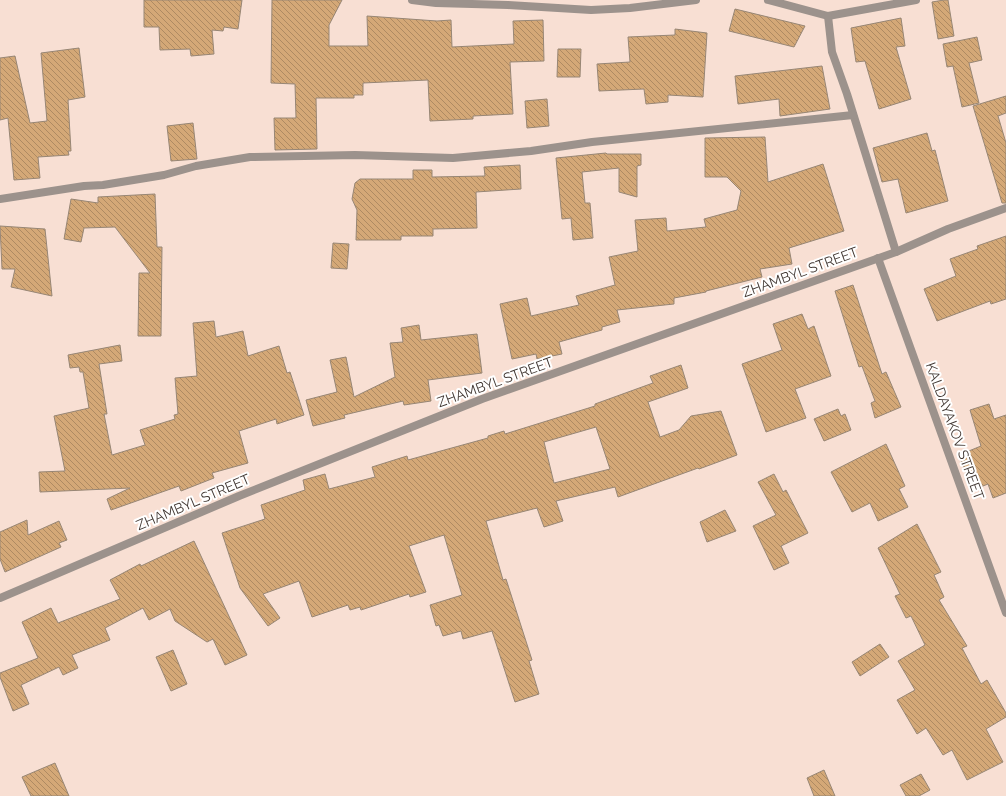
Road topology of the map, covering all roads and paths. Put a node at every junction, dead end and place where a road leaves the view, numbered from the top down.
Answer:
1 (412, 0) edge
2 (696, 0) edge
3 (768, 0) edge
4 (916, 0) edge
5 (828, 16) junction
6 (853, 115) junction
7 (0, 199) edge
8 (1006, 208) edge
9 (896, 252) junction
10 (878, 258) junction
11 (0, 598) edge
12 (1006, 613) edge

1 - 2 street
3 - 5 street
4 - 5 street
5 - 6 street
6 - 7 street
6 - 9 street
8 - 9 street, ZHAMBYL STREET
9 - 10 street, ZHAMBYL STREET
10 - 11 street, ZHAMBYL STREET
10 - 12 street, KALDAYAKOV STREET

